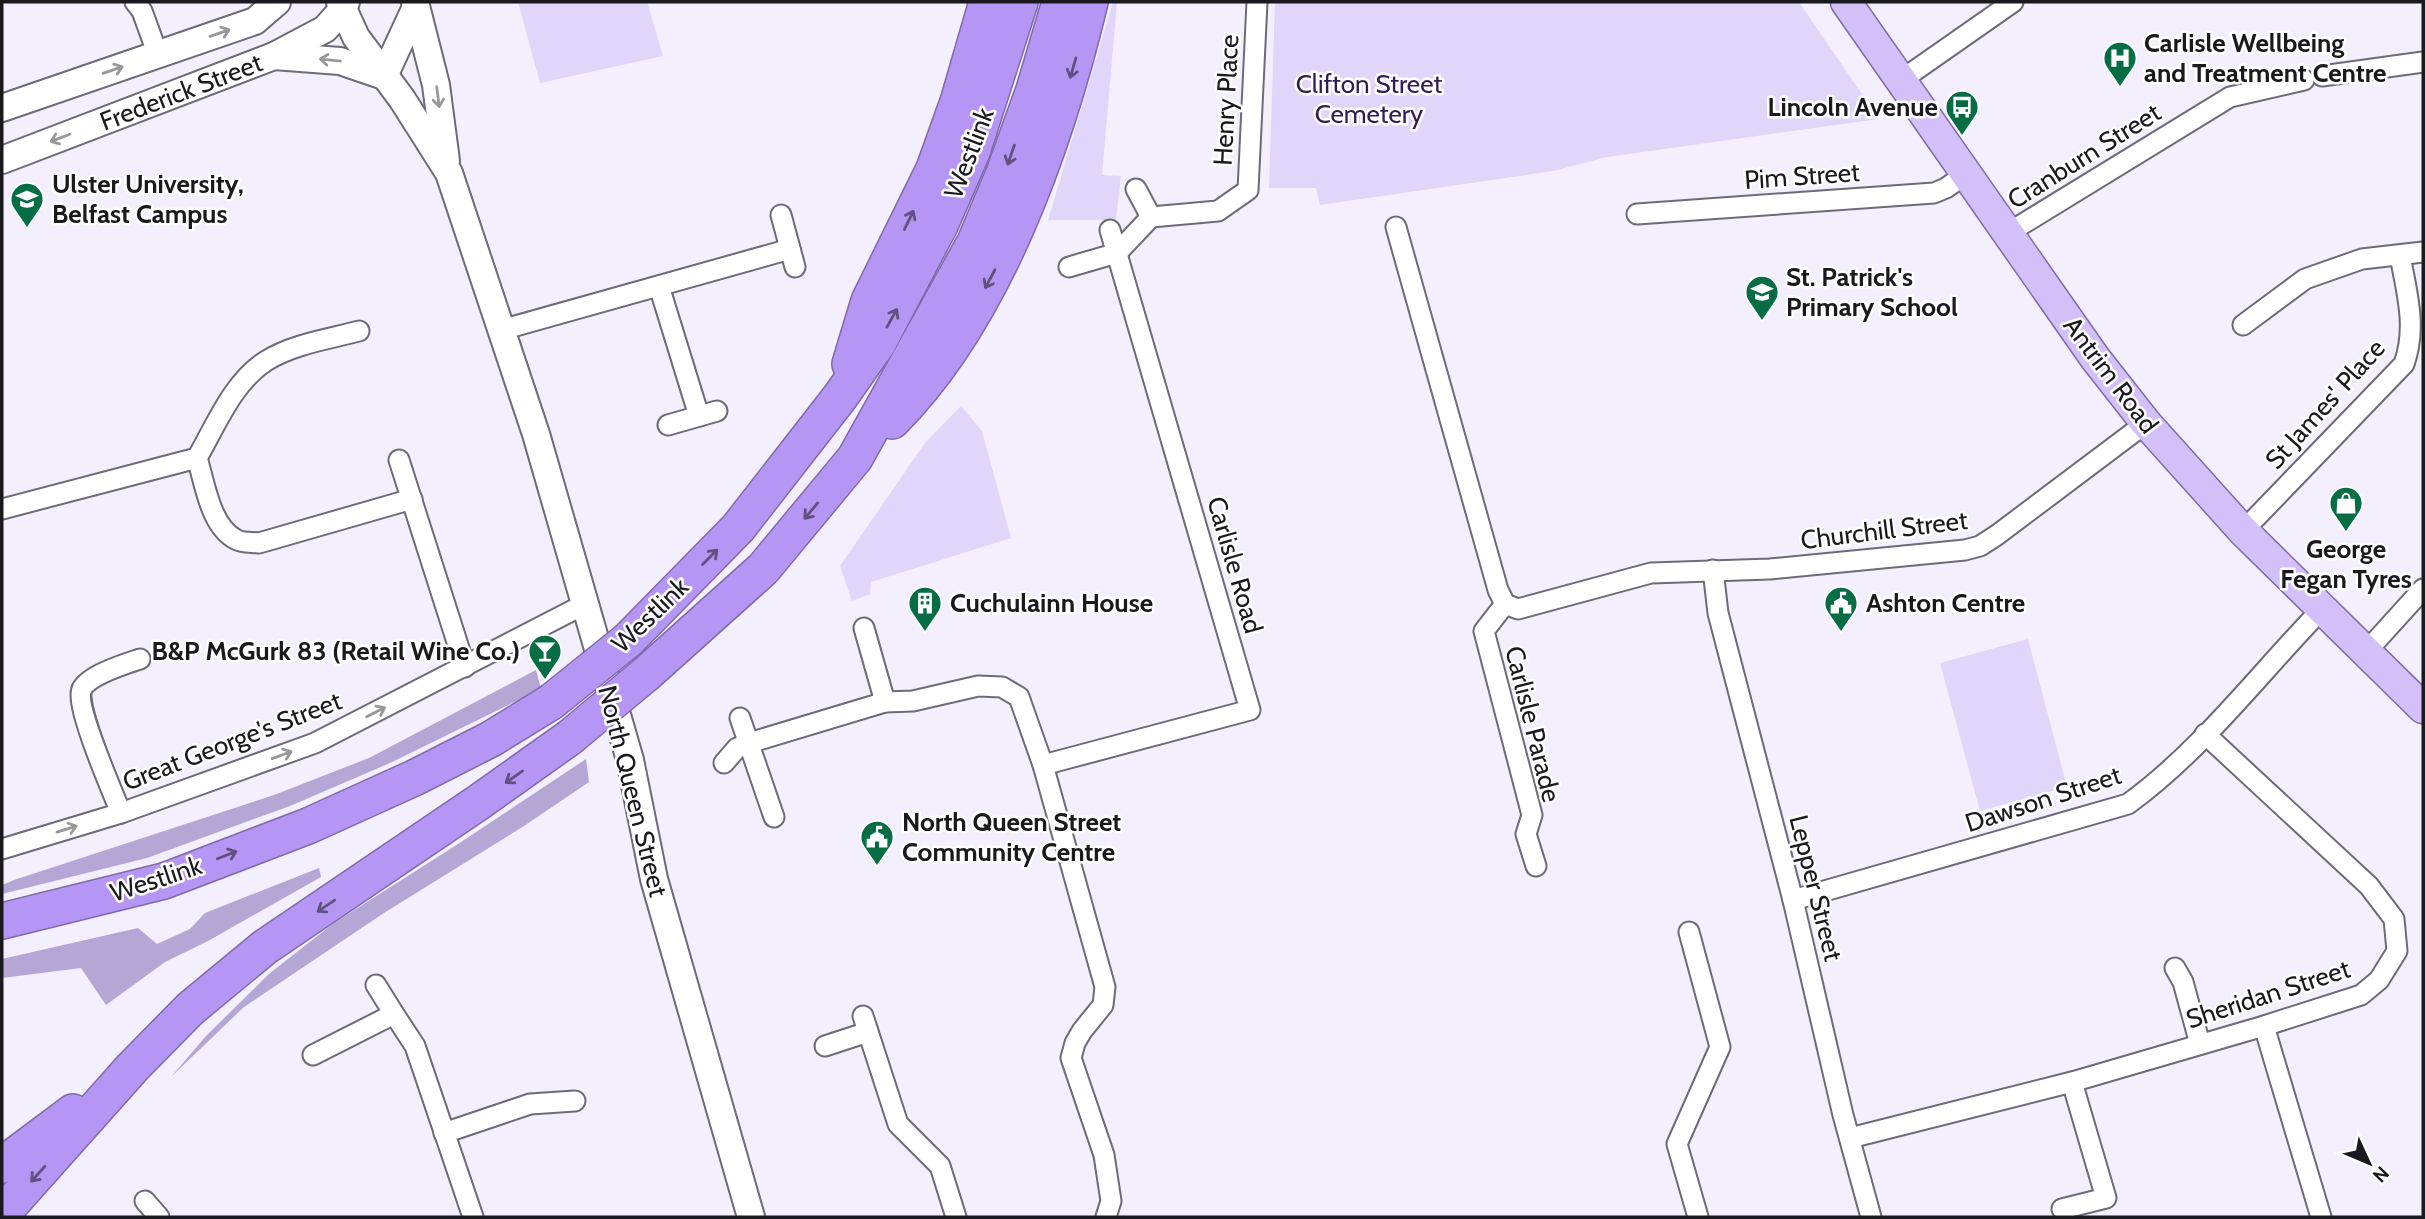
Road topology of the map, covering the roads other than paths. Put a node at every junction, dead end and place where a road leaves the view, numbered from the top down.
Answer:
1 (135, 2) edge
2 (277, 2) edge
3 (987, 2) edge
4 (1020, 2) edge
5 (1060, 2) edge
6 (1090, 2) edge
7 (1257, 2) edge
8 (1846, 2) edge
9 (2013, 2) edge
10 (415, 4) edge
11 (343, 5) edge
12 (427, 50) junction
13 (158, 55) junction
14 (274, 56) junction
15 (2423, 62) edge
16 (384, 76) junction
17 (1900, 81) junction
18 (402, 99) junction
19 (2, 107) edge
20 (2, 160) edge
21 (446, 167) junction
22 (1966, 174) junction
23 (1136, 189) dead end
24 (1637, 214) dead end
25 (781, 215) dead end
26 (1151, 217) junction
27 (1396, 227) dead end
28 (1110, 230) dead end
29 (2007, 233) junction
30 (2423, 251) edge
31 (1117, 253) junction
32 (2400, 256) junction
33 (1069, 267) dead end
34 (659, 286) junction
35 (2243, 325) dead end
36 (501, 330) junction
37 (359, 331) dead end
38 (840, 397) junction
39 (2146, 424) junction
40 (668, 425) dead end
41 (197, 458) junction
42 (855, 458) junction
43 (399, 460) dead end
44 (412, 499) junction
45 (2, 509) edge
46 (2243, 531) junction
47 (1713, 570) junction
48 (2423, 589) edge
49 (585, 604) junction
50 (1505, 604) junction
51 (2321, 610) junction
52 (864, 628) dead end
53 (2365, 653) junction
54 (139, 659) dead end
55 (465, 667) junction
56 (885, 702) junction
57 (2423, 708) edge
58 (740, 718) dead end
59 (2205, 734) junction
60 (749, 743) junction
61 (724, 763) dead end
62 (1043, 765) junction
63 (121, 813) junction
64 (774, 817) dead end
65 (2, 849) edge
66 (1536, 866) dead end
67 (1793, 900) junction
68 (2, 921) edge
69 (1689, 932) dead end
70 (2175, 968) dead end
71 (376, 985) dead end
72 (394, 1014) junction
73 (2264, 1026) junction
74 (2200, 1044) junction
75 (825, 1046) dead end
76 (313, 1055) dead end
77 (132, 1068) junction
78 (2072, 1082) junction
79 (575, 1101) dead end
80 (444, 1133) junction
81 (1850, 1138) junction
82 (2, 1165) edge
83 (145, 1201) dead end
84 (2062, 1209) dead end
85 (2, 1214) edge
86 (159, 1217) edge
87 (473, 1217) edge
88 (751, 1217) edge
89 (956, 1217) edge
90 (1107, 1217) edge
91 (1698, 1217) edge
92 (1871, 1217) edge
93 (2321, 1217) edge

1 - 13 street
13 -> 2 main road, Frederick Street
38 -> 3 highway
38 -> 4 highway, Westlink
5 -> 42 highway, Westlink
6 -> 42 highway
7 - 26 street, Henry Place
8 - 17 main road, Antrim Road
9 - 17 street
10 - 12 main road, North Queen Street
10 - 16 main road
11 - 14 main road, Frederick Street
11 - 16 main road, North Queen Street
12 - 18 main road
12 -> 21 main road, North Queen Street
19 -> 13 main road, Frederick Street
16 -> 14 main road
14 -> 20 main road, Frederick Street
15 - 29 street, Cranburn Street
16 - 18 main road, North Queen Street
17 - 22 main road, Antrim Road
18 - 21 main road, North Queen Street
21 - 36 main road, North Queen Street
22 - 24 street, Pim Street
22 - 29 main road, Antrim Road
23 - 26 street
25 - 34 street
26 - 31 street
27 - 50 street
28 - 31 street, Carlisle Road
29 - 39 main road, Antrim Road
30 - 32 street
31 - 33 street
31 - 62 street, Carlisle Road
32 - 35 street
32 - 46 street, St James' Place
34 - 36 street
34 - 40 street
36 - 49 main road, North Queen Street
37 - 41 street
68 -> 38 highway, Westlink, bridge
39 - 46 main road, Antrim Road
39 - 47 street, Churchill Street
41 - 44 street
41 - 45 street
42 -> 77 highway, Westlink, bridge
43 - 44 street
44 - 55 street
46 - 51 main road, Antrim Road
47 - 50 street, Carlisle Parade
47 - 67 street, Lepper Street
48 - 53 street
49 - 55 street, Great George's Street
49 - 88 main road, North Queen Street
50 - 66 street, Carlisle Parade
51 - 53 main road, Antrim Road
51 - 59 street, Dawson Street
52 - 56 street
53 - 57 main road, Antrim Road
54 - 63 street
63 -> 55 street, Great George's Street
56 - 60 street
56 - 62 street
58 - 60 street
59 - 67 street, Dawson Street
59 - 73 street, Sheridan Street
60 - 61 street
60 - 64 street
62 - 90 street
65 -> 63 street, Great George's Street
67 - 81 street, Lepper Street
69 - 91 street
70 - 74 street
71 - 72 street
72 - 76 street
72 - 80 street
73 - 74 street, Sheridan Street
73 - 93 street
74 - 78 street, Sheridan Street
75 - 89 street
77 - 82 highway, Westlink
77 -> 85 highway, Westlink
78 - 81 street, Sheridan Street
78 - 84 street
79 - 80 street
80 - 87 street
81 - 92 street, Lepper Street
83 - 86 street

